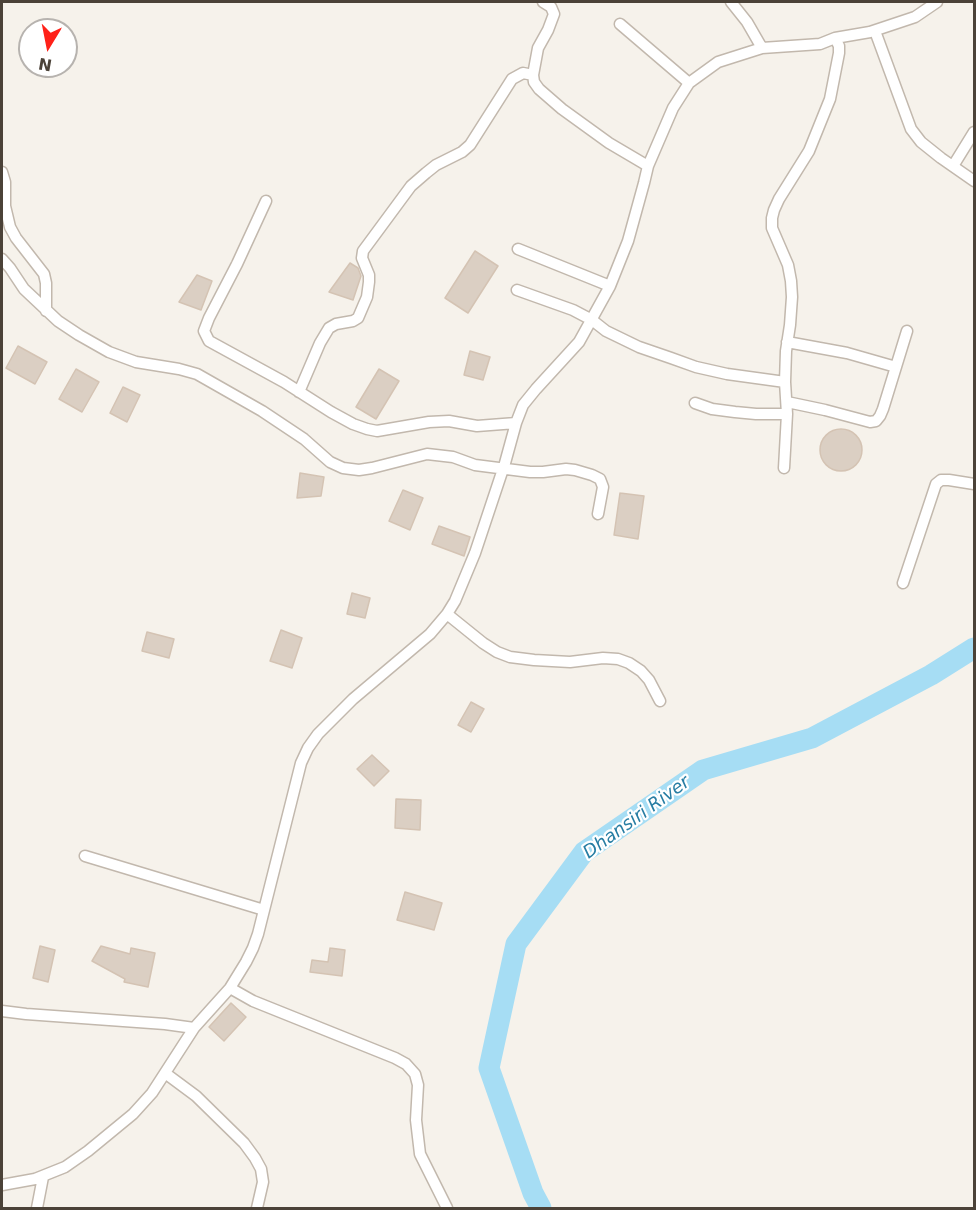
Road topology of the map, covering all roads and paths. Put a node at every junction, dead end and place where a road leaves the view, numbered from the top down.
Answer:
1 (543, 2) edge
2 (731, 2) edge
3 (937, 2) edge
4 (620, 24) dead end
5 (875, 31) junction
6 (835, 38) junction
7 (762, 48) junction
8 (533, 75) junction
9 (689, 83) junction
10 (975, 132) edge
11 (648, 166) junction
12 (953, 166) junction
13 (2, 172) edge
14 (975, 181) edge
15 (266, 201) dead end
16 (518, 249) dead end
17 (2, 259) edge
18 (610, 286) junction
19 (517, 290) dead end
20 (46, 311) junction
21 (592, 320) junction
22 (907, 331) dead end
23 (787, 342) junction
24 (896, 367) junction
25 (785, 382) junction
26 (299, 392) junction
27 (787, 402) junction
28 (695, 404) dead end
29 (788, 414) junction
30 (514, 428) junction
31 (504, 466) junction
32 (784, 468) dead end
33 (975, 484) edge
34 (598, 514) dead end
35 (903, 583) dead end
36 (447, 614) junction
37 (660, 701) dead end
38 (85, 856) dead end
39 (264, 910) junction
40 (230, 988) junction
41 (2, 1011) edge
42 (194, 1028) junction
43 (165, 1073) junction
44 (43, 1177) junction
45 (2, 1185) edge
46 (37, 1209) edge
47 (256, 1209) edge
48 (447, 1209) edge

1 - 8 street
2 - 7 street
3 - 5 street
4 - 9 street
5 - 6 street
5 - 12 street
6 - 7 street
6 - 23 street
7 - 9 street
8 - 11 street
8 - 26 street
9 - 11 street
10 - 12 street
11 - 18 street
12 - 14 street
13 - 20 street
15 - 26 street
16 - 18 street
17 - 20 street
18 - 21 street
19 - 21 street
20 - 31 street
21 - 25 street
21 - 30 street
22 - 24 street
23 - 24 street
23 - 25 street
24 - 27 street
25 - 27 street
26 - 30 street
27 - 29 street
28 - 29 street
29 - 32 street
30 - 31 street
31 - 34 street
31 - 36 street
33 - 35 street
36 - 37 street
36 - 39 street
38 - 39 street
39 - 40 street
40 - 42 street
40 - 48 street
41 - 42 street
42 - 43 street
43 - 44 street
43 - 47 street
44 - 45 street
44 - 46 street

